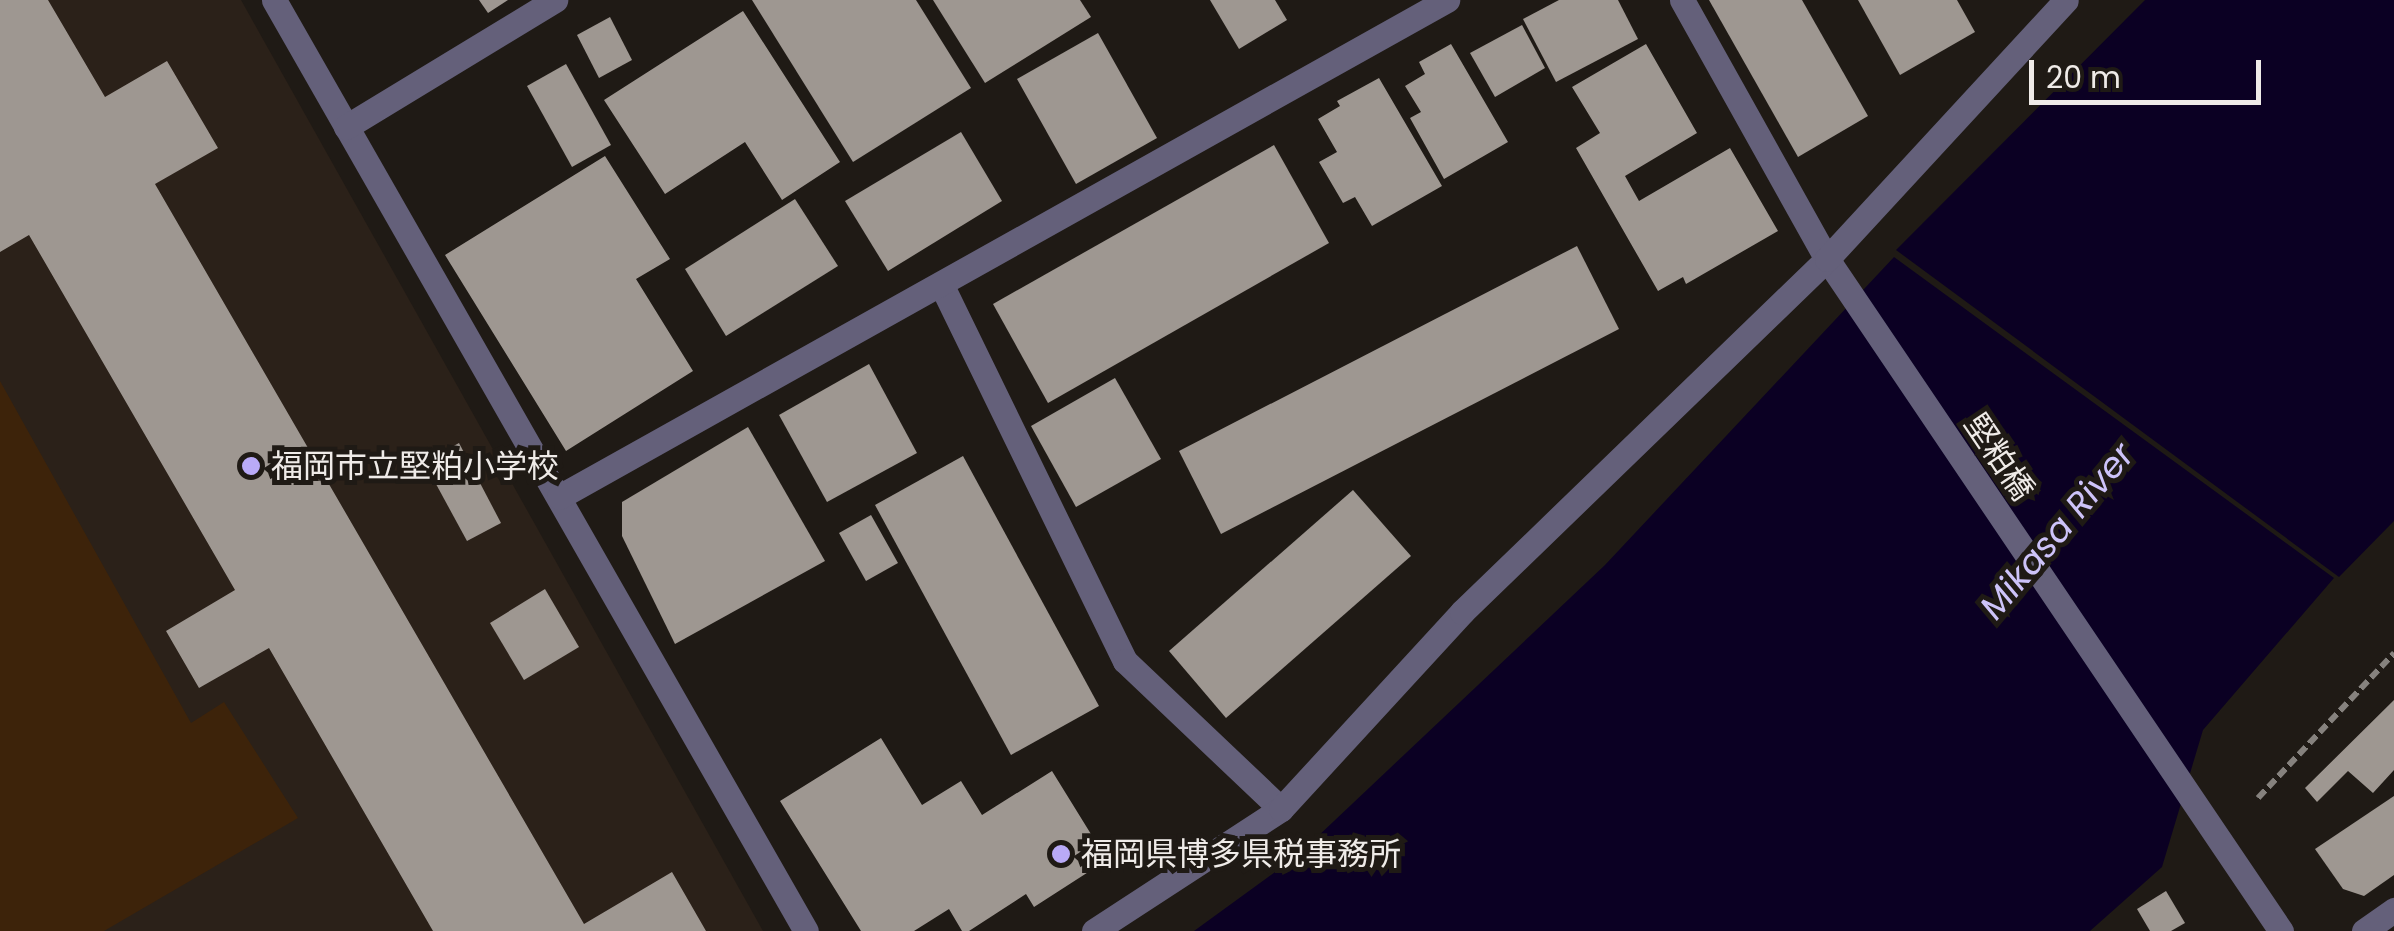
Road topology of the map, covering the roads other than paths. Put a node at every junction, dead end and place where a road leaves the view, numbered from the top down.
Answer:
1 (274, 0) edge
2 (555, 0) edge
3 (1447, 0) edge
4 (1682, 0) edge
5 (2066, 0) edge
6 (346, 127) junction
7 (1827, 259) junction
8 (942, 286) junction
9 (559, 497) junction
10 (1281, 809) junction
11 (2394, 910) edge
12 (806, 931) edge
13 (1094, 931) edge
14 (2281, 931) edge
15 (2364, 931) edge

1 - 6 street
2 - 6 street
3 - 8 street
4 - 7 street, 堅粕橋
5 - 7 street
6 - 9 street
7 - 10 street
7 - 14 street, 堅粕橋
8 - 9 street
8 - 10 street
9 - 12 street
10 - 13 street
11 - 15 street

